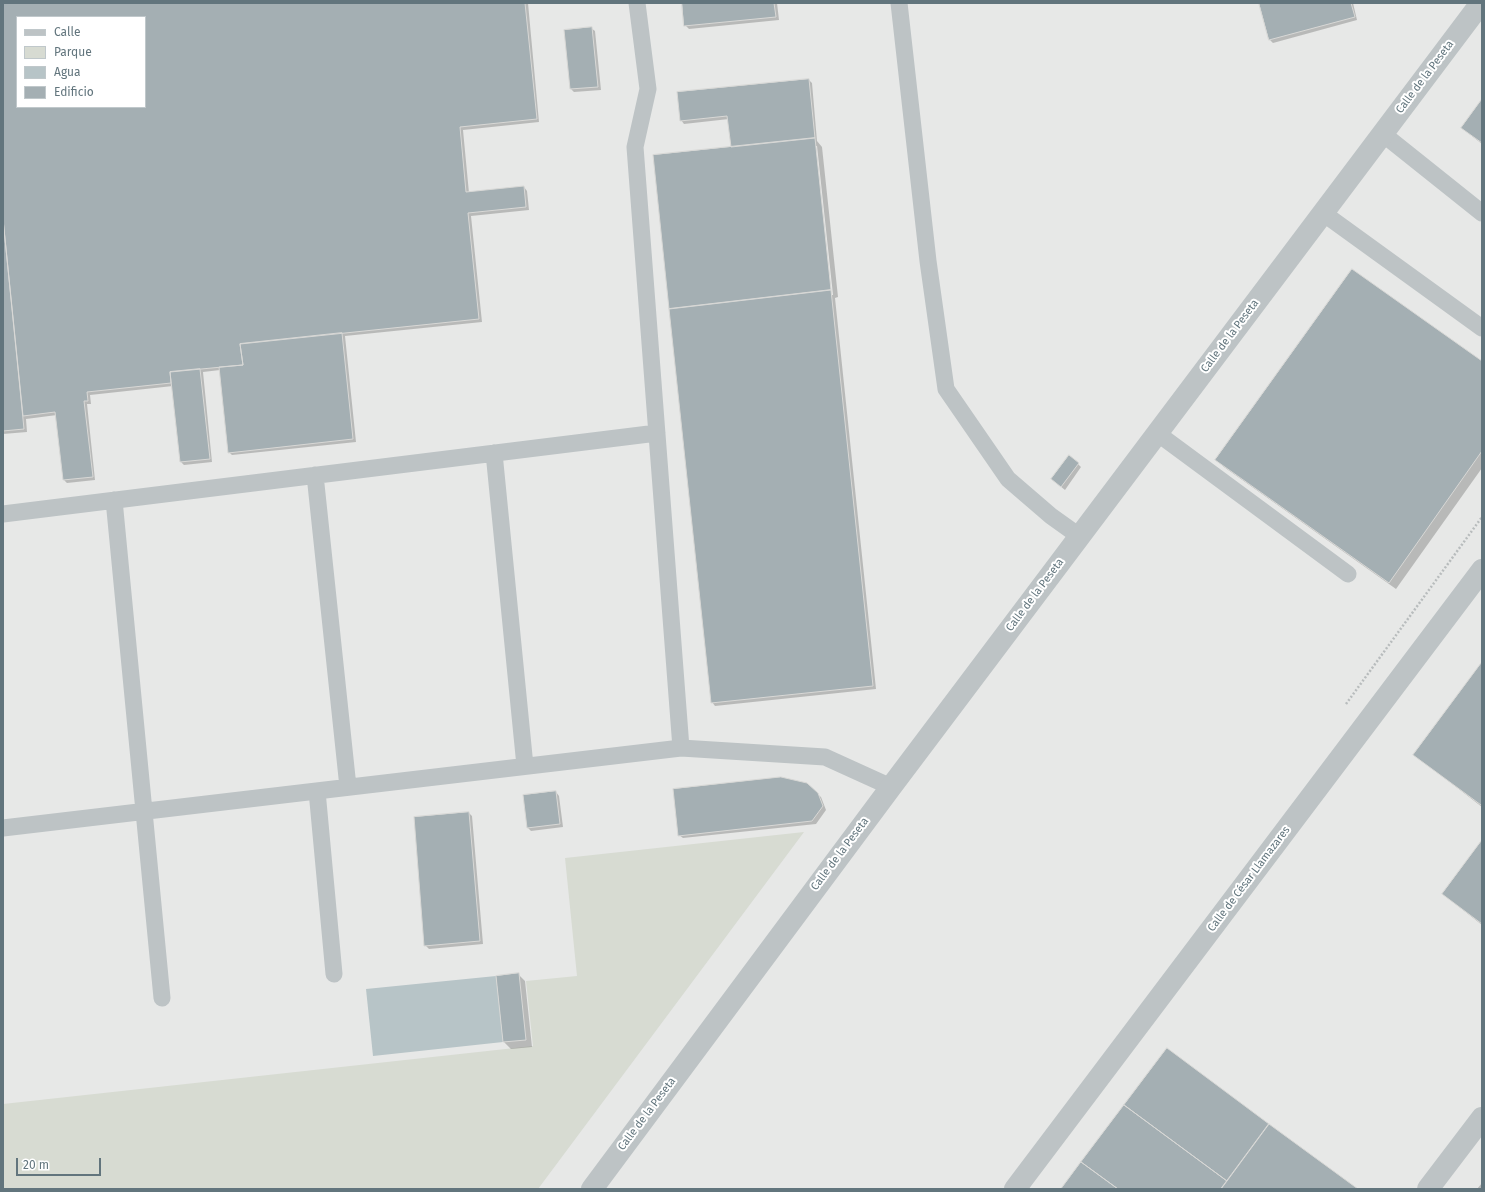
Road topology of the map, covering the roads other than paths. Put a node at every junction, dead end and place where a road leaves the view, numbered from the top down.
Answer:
1 (637, 3) edge
2 (899, 3) edge
3 (1481, 3) edge
4 (1383, 134) junction
5 (1323, 213) junction
6 (1482, 213) edge
7 (1482, 328) edge
8 (1157, 433) junction
9 (656, 434) junction
10 (494, 453) junction
11 (315, 475) junction
12 (114, 500) junction
13 (3, 514) edge
14 (1079, 536) junction
15 (1482, 570) edge
16 (1348, 574) dead end
17 (681, 748) junction
18 (525, 766) junction
19 (348, 787) junction
20 (891, 787) junction
21 (317, 791) junction
22 (144, 811) junction
23 (3, 828) edge
24 (334, 974) dead end
25 (162, 998) dead end
26 (1482, 1118) edge
27 (592, 1189) edge
28 (1015, 1189) edge
29 (1428, 1189) edge

1 - 9 lane
2 - 14 lane
3 - 4 street, Calle de la Peseta
4 - 5 street, Calle de la Peseta
4 - 6 lane
5 - 7 lane
5 - 8 street, Calle de la Peseta
8 - 14 street, Calle de la Peseta
8 - 16 lane
9 - 10 lane
9 - 17 lane
10 - 11 lane
10 - 18 lane
11 - 12 lane
11 - 19 lane
12 - 13 lane
12 - 22 lane
14 - 20 street, Calle de la Peseta
15 - 28 street, Calle de César Llamazares
17 - 18 lane
17 - 20 lane
18 - 19 lane
19 - 21 lane
20 - 27 street, Calle de la Peseta
21 - 22 lane
21 - 24 lane
22 - 23 lane
22 - 25 lane
26 - 29 street

